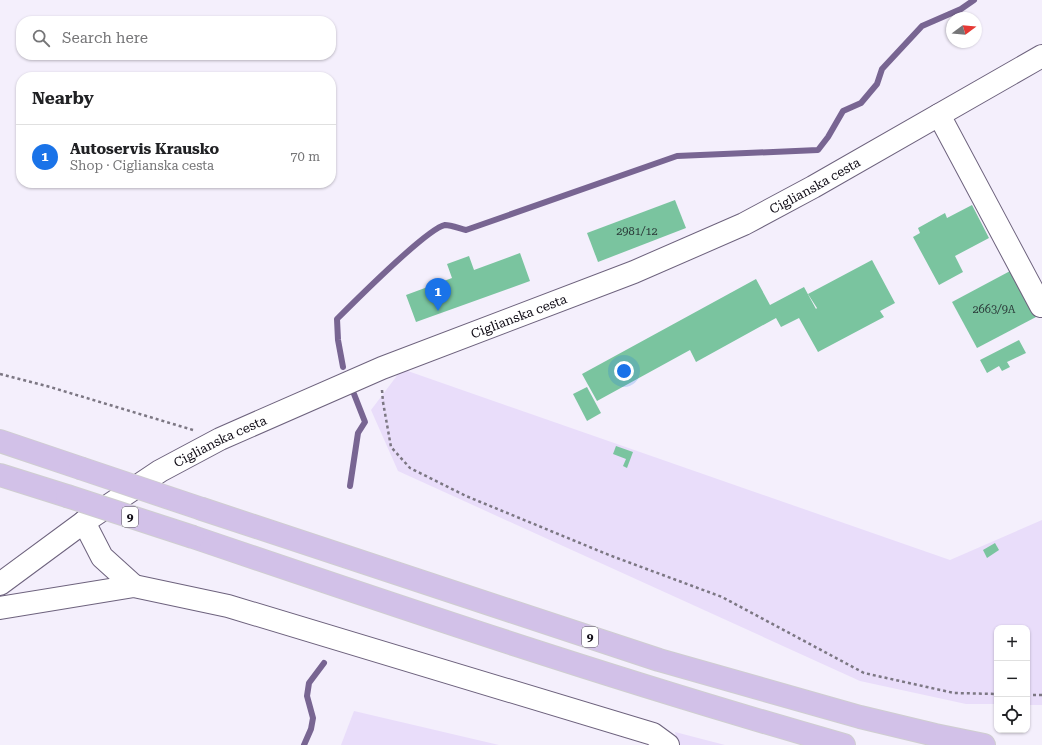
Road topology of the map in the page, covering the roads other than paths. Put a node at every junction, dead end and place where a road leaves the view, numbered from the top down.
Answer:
1 (1042, 56) edge
2 (939, 116) junction
3 (1041, 306) edge
4 (0, 441) edge
5 (0, 475) edge
6 (84, 522) junction
7 (0, 584) edge
8 (134, 586) junction
9 (0, 608) edge
10 (668, 745) edge
11 (844, 745) edge
12 (984, 745) edge

1 - 2 street, Ciglianska cesta
2 - 3 street
2 - 6 street, Ciglianska cesta
4 - 12 main road, 9, bridge
5 - 11 main road, 9, bridge
6 - 7 street, Ciglianska cesta
6 - 8 street
8 - 9 street
8 - 10 street

